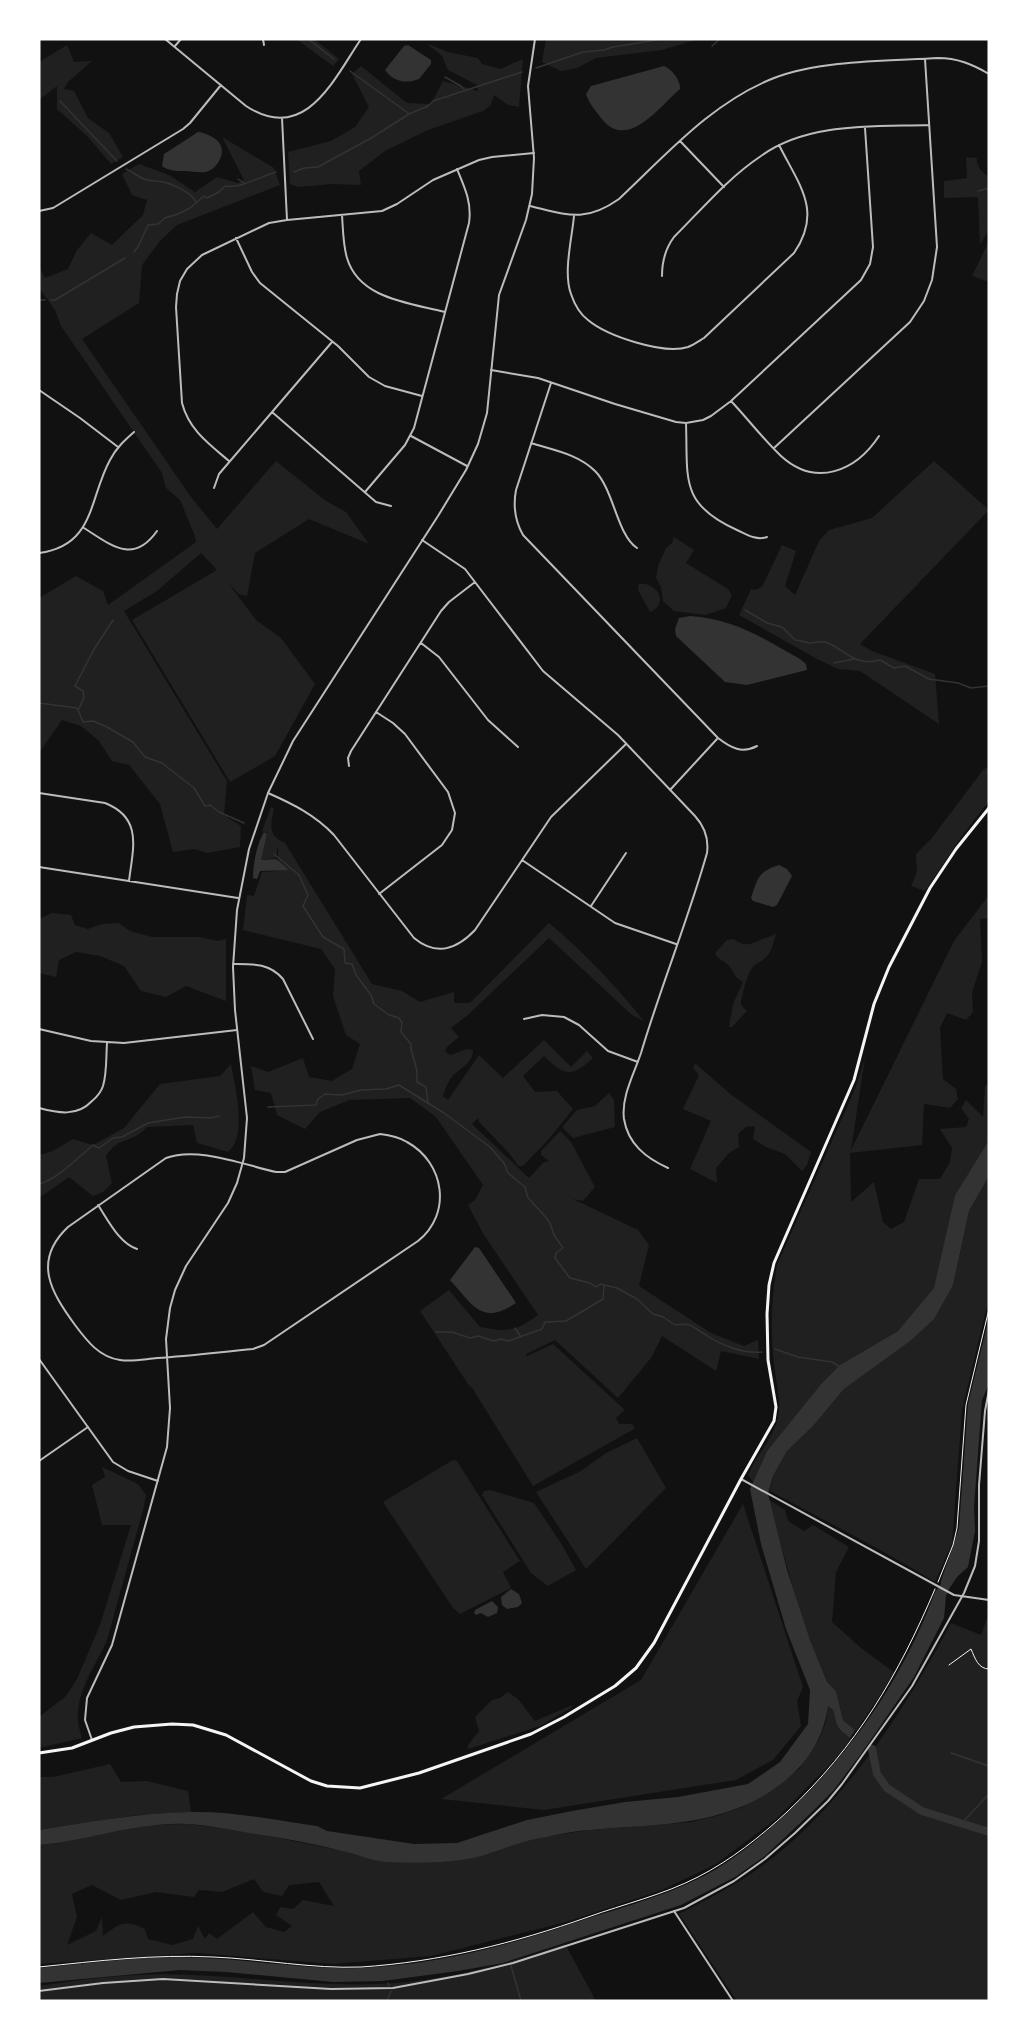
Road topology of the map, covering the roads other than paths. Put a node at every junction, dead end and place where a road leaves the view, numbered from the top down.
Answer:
1 (165, 39) edge
2 (181, 39) edge
3 (263, 39) edge
4 (361, 39) edge
5 (535, 39) edge
6 (264, 45) dead end
7 (174, 47) junction
8 (925, 59) junction
9 (989, 74) edge
10 (221, 85) junction
11 (282, 118) junction
12 (929, 125) junction
13 (865, 128) junction
14 (680, 141) junction
15 (779, 146) junction
16 (534, 153) junction
17 (457, 169) junction
18 (724, 187) junction
19 (530, 206) junction
20 (39, 211) edge
21 (342, 215) junction
22 (574, 216) junction
23 (287, 220) junction
24 (236, 238) junction
25 (662, 276) dead end
26 (445, 312) junction
27 (332, 342) junction
28 (491, 370) junction
29 (551, 383) junction
30 (39, 390) edge
31 (423, 396) junction
32 (731, 401) junction
33 (272, 412) junction
34 (686, 423) junction
35 (134, 432) dead end
36 (411, 436) junction
37 (879, 436) dead end
38 (531, 443) junction
39 (118, 447) junction
40 (774, 448) junction
41 (229, 462) junction
42 (468, 466) junction
43 (214, 488) dead end
44 (364, 492) junction
45 (391, 506) dead end
46 (84, 528) junction
47 (157, 531) dead end
48 (767, 537) dead end
49 (422, 540) junction
50 (638, 548) dead end
51 (39, 553) edge
52 (475, 582) junction
53 (421, 643) junction
54 (376, 712) junction
55 (717, 738) junction
56 (626, 744) junction
57 (757, 746) dead end
58 (518, 747) dead end
59 (349, 766) dead end
60 (670, 790) junction
61 (39, 793) edge
62 (268, 793) junction
63 (989, 808) edge
64 (626, 853) dead end
65 (522, 860) junction
66 (39, 867) edge
67 (129, 881) junction
68 (379, 894) junction
69 (238, 898) junction
70 (591, 907) junction
71 (676, 944) junction
72 (233, 964) junction
73 (524, 1019) dead end
74 (39, 1029) edge
75 (237, 1030) junction
76 (313, 1039) dead end
77 (107, 1043) junction
78 (638, 1062) junction
79 (39, 1108) edge
80 (242, 1165) junction
81 (668, 1168) dead end
82 (98, 1205) junction
83 (137, 1249) dead end
84 (166, 1358) junction
85 (39, 1359) edge
86 (989, 1390) edge
87 (88, 1427) junction
88 (39, 1461) edge
89 (741, 1479) junction
90 (158, 1481) junction
91 (39, 1532) edge
92 (39, 1545) edge
93 (960, 1597) junction
94 (989, 1600) edge
95 (92, 1740) junction
96 (39, 1753) edge
97 (675, 1911) junction
98 (39, 1991) edge
99 (734, 2001) edge

1 - 7 street
2 - 7 street
3 - 6 street
4 - 11 street
5 - 16 street
7 - 10 street
8 - 9 street
8 - 12 street
8 - 14 street
10 - 11 street
10 - 20 street
11 - 23 street
12 - 13 street
12 - 40 street
13 - 15 street
13 - 32 street
14 - 18 street
14 - 22 street
15 - 18 street
15 - 22 street
16 - 17 street
16 - 19 street
17 - 21 street
17 - 26 street
18 - 25 street
19 - 22 street
19 - 28 street
21 - 23 street
21 - 26 street
23 - 24 street
24 - 27 street
24 - 41 street
26 - 31 street
27 - 31 street
27 - 33 street
28 - 29 street
28 - 42 street
29 - 34 street
29 - 38 street
30 - 39 street
31 - 36 street
32 - 34 street
32 - 40 street
33 - 41 street
33 - 44 street
34 - 48 street
35 - 39 street
36 - 42 street
36 - 44 street
37 - 40 street
38 - 50 street
38 - 55 street
39 - 46 street
41 - 43 street
42 - 49 street
44 - 45 street
46 - 47 street
46 - 51 street
49 - 52 street
49 - 62 street
52 - 53 street
52 - 56 street
53 - 54 street
53 - 58 street
54 - 59 street
54 - 68 street
55 - 57 street
55 - 60 street
56 - 60 street
56 - 65 street
60 - 71 street
61 - 67 street
62 - 68 street
62 - 69 street
63 - 89 main road
64 - 70 street
65 - 68 street
65 - 70 street
66 - 67 street
67 - 69 street
69 - 72 street
70 - 71 street
71 - 78 street
72 - 75 street
72 - 76 street
73 - 78 street
74 - 77 street
75 - 77 street
75 - 80 street
77 - 79 street
78 - 81 street
80 - 82 street
80 - 84 street
80 - 84 street
82 - 83 street
82 - 84 street
84 - 90 street
85 - 87 street
86 - 93 street
87 - 88 street
87 - 90 street
89 - 93 street
89 - 95 main road
90 - 95 street
91 - 92 street
93 - 94 street
93 - 97 street
95 - 96 main road
97 - 98 street
97 - 99 street

